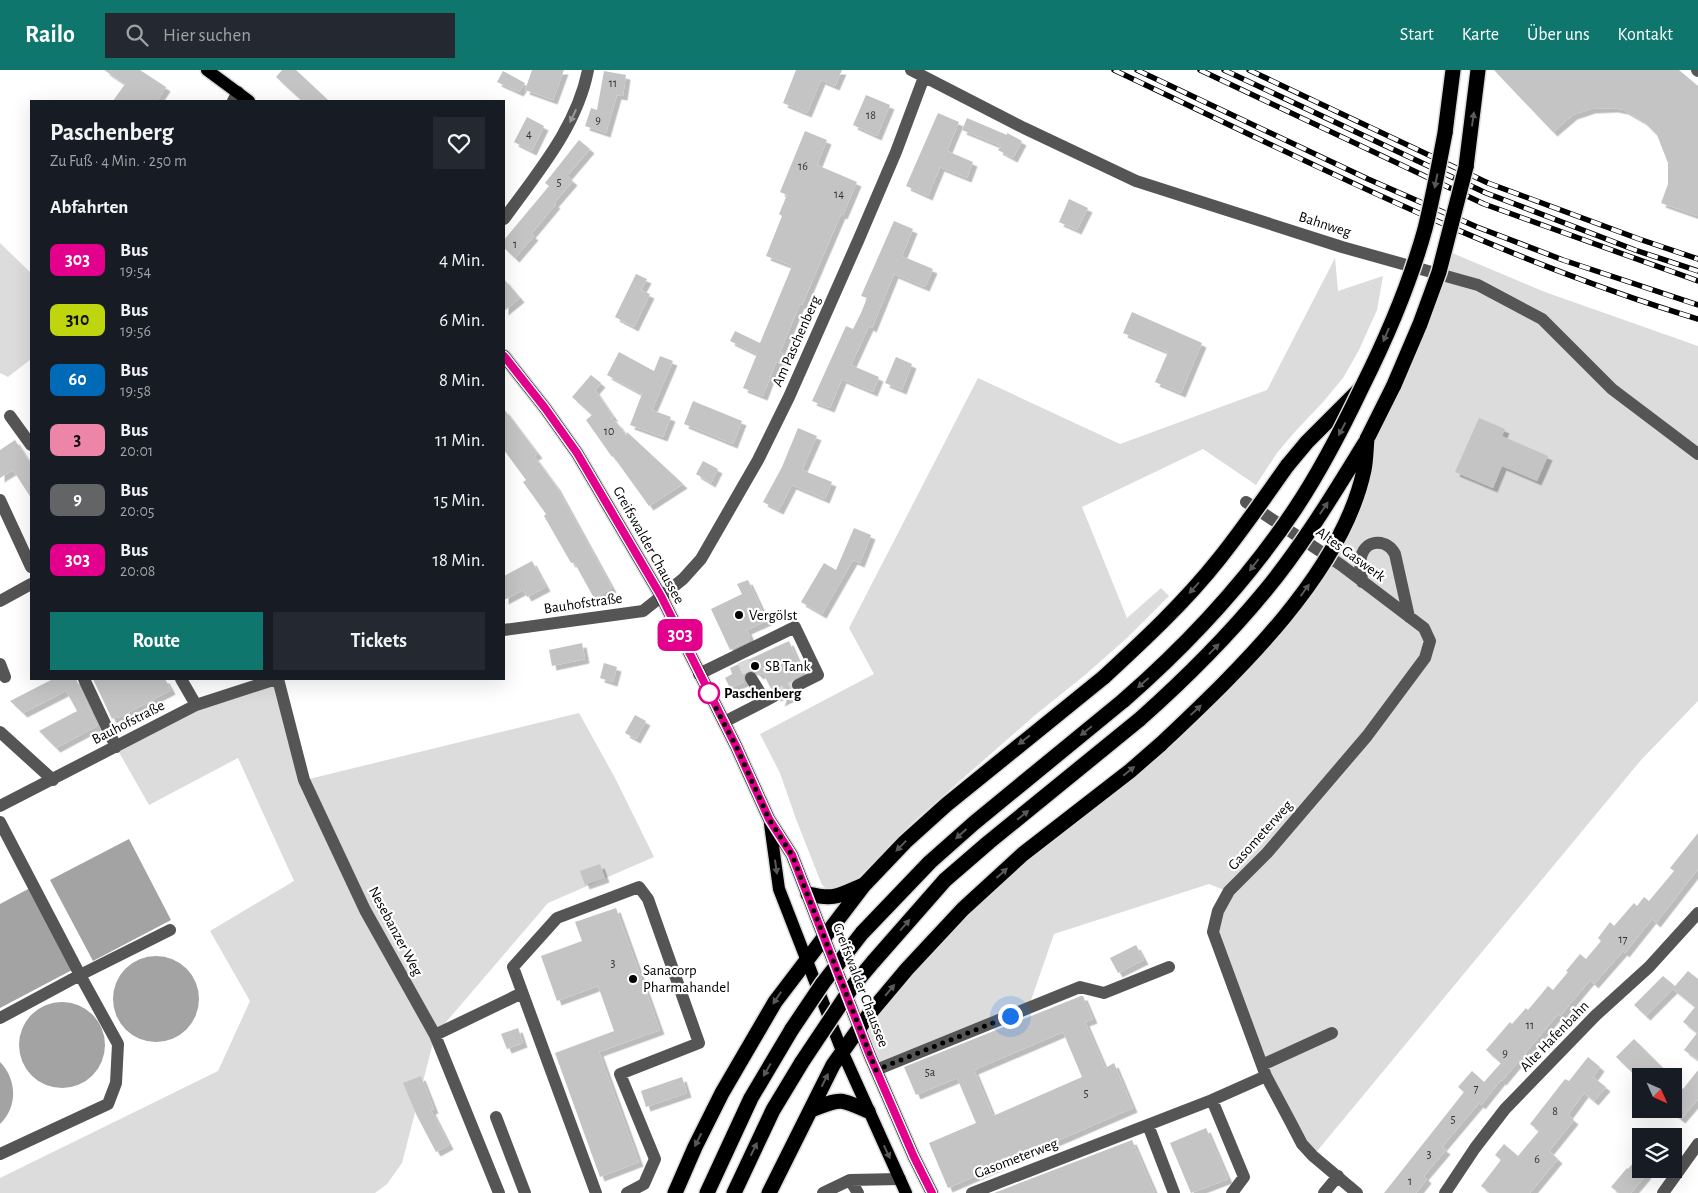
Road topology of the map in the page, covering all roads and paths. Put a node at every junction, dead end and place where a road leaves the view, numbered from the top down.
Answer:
1 (207, 70) edge
2 (588, 70) edge
3 (911, 70) edge
4 (1453, 70) edge
5 (1478, 70) edge
6 (924, 76) junction
7 (235, 97) edge
8 (505, 218) edge
9 (505, 357) edge
10 (1363, 385) junction
11 (10, 416) dead end
12 (1367, 439) junction
13 (30, 443) edge
14 (1698, 454) edge
15 (0, 500) edge
16 (1246, 502) dead end
17 (30, 565) edge
18 (1362, 582) junction
19 (30, 585) edge
20 (661, 596) junction
21 (0, 601) edge
22 (1408, 617) junction
23 (505, 630) edge
24 (1430, 640) joint
25 (0, 664) edge
26 (699, 674) junction
27 (5, 678) dead end
28 (751, 678) tunnel mouth
29 (84, 680) edge
30 (182, 680) edge
31 (274, 680) edge
32 (277, 680) edge
33 (798, 685) tunnel mouth
34 (196, 705) junction
35 (724, 722) junction
36 (0, 732) edge
37 (116, 747) junction
38 (53, 780) junction
39 (0, 806) edge
40 (769, 819) junction
41 (0, 822) edge
42 (864, 885) junction
43 (808, 894) junction
44 (1698, 913) edge
45 (170, 930) dead end
46 (824, 936) junction
47 (806, 959) junction
48 (1169, 967) dead end
49 (80, 975) junction
50 (522, 993) junction
51 (0, 1018) edge
52 (859, 1028) junction
53 (1332, 1033) dead end
54 (435, 1035) junction
55 (842, 1051) junction
56 (876, 1070) junction
57 (1264, 1070) junction
58 (1212, 1100) junction
59 (811, 1110) junction
60 (868, 1111) junction
61 (496, 1117) dead end
62 (1148, 1125) junction
63 (1698, 1144) edge
64 (0, 1154) edge
65 (1338, 1176) junction
66 (900, 1179) junction
67 (850, 1180) junction
68 (499, 1193) edge
69 (525, 1193) edge
70 (596, 1193) edge
71 (627, 1193) edge
72 (675, 1193) edge
73 (707, 1193) edge
74 (734, 1193) edge
75 (769, 1193) edge
76 (823, 1193) edge
77 (858, 1193) edge
78 (906, 1193) edge
79 (932, 1193) edge
80 (972, 1193) edge
81 (1174, 1193) edge
82 (1232, 1193) edge
83 (1324, 1193) edge
84 (1358, 1193) edge
85 (1445, 1193) edge
86 (1663, 1193) edge

1 - 7 main road
2 -> 8 street
3 - 6 street, Bahnweg
4 -> 10 highway, bridge
12 -> 5 highway, bridge
6 - 14 street, Bahnweg
6 - 20 street, Am Paschenberg
9 - 20 main road, Greifswalder Chaussee
10 -> 42 highway, bridge
10 -> 73 highway, bridge
11 - 13 street
52 -> 12 highway, bridge
74 -> 12 highway, bridge
15 - 17 street
16 - 18 street, Altes Gaswerk
18 - 22 street, Altes Gaswerk
18 - 22 street
19 - 21 street
20 - 23 street, Bauhofstraße
20 - 26 main road, Greifswalder Chaussee
22 - 24 street, Altes Gaswerk
24 - 57 street, Gasometerweg
25 - 27 street
26 - 33 street
26 - 35 main road, Greifswalder Chaussee
28 - 35 street
29 - 37 street
30 - 34 street
31 - 34 street, Bauhofstraße
32 - 54 street, Nesebanzer Weg
34 - 37 street, Bauhofstraße
35 - 40 main road, Greifswalder Chaussee
36 - 38 street
37 - 38 street, Bauhofstraße
38 - 39 street, Bauhofstraße
40 - 43 main road, Greifswalder Chaussee
40 -> 47 main road, Greifswalder Chaussee
41 - 49 street
42 - 43 highway
42 - 46 highway
43 - 46 main road, Greifswalder Chaussee
44 - 85 street, Alte Hafenbahn
45 - 49 street
46 - 47 highway
46 - 52 main road, Greifswalder Chaussee
47 - 55 main road, Greifswalder Chaussee
47 -> 72 highway
48 - 56 street
49 - 51 street
49 - 64 street
50 - 54 street
50 - 70 street
50 - 71 street
52 - 55 highway
52 - 56 main road, Greifswalder Chaussee
53 - 57 street
54 - 68 street, Nesebanzer Weg
59 -> 55 highway
55 - 60 main road, Greifswalder Chaussee
56 - 79 main road, Greifswalder Chaussee
57 - 58 street, Gasometerweg
57 - 65 street, Gasometerweg
58 - 62 street, Gasometerweg
58 - 82 street
59 - 60 highway
59 - 75 highway
60 -> 66 main road, Greifswalder Chaussee
61 - 69 street
62 - 80 street, Gasometerweg
62 - 81 street
63 - 86 street
65 - 83 street
65 - 84 street, Gasometerweg
66 - 67 street
66 - 78 main road, Greifswalder Chaussee
67 - 76 street
67 - 77 street

